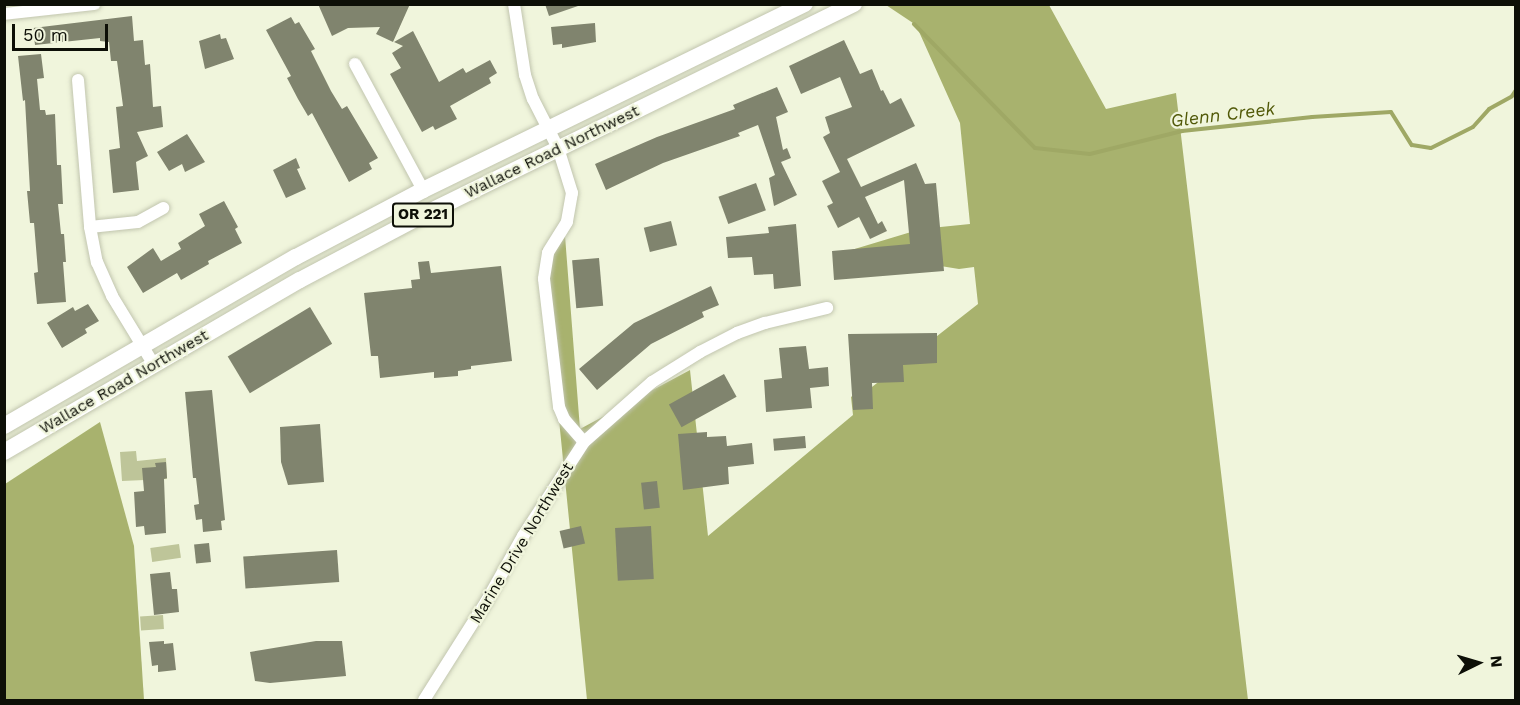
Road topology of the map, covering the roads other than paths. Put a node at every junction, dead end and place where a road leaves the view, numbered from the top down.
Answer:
1 (94, 4) edge
2 (514, 4) edge
3 (806, 4) edge
4 (854, 4) edge
5 (4, 14) edge
6 (355, 64) dead end
7 (78, 80) dead end
8 (548, 128) junction
9 (558, 148) junction
10 (423, 189) junction
11 (163, 208) dead end
12 (90, 227) junction
13 (827, 308) dead end
14 (142, 345) junction
15 (154, 365) junction
16 (4, 426) edge
17 (584, 442) junction
18 (4, 452) edge
19 (424, 700) edge

1 - 5 street
2 - 8 street
3 - 8 main road, Wallace Road Northwest / OR 221
4 - 9 main road, Wallace Road Northwest / OR 221
6 - 10 street
7 - 12 street
8 - 9 street
8 - 10 main road, Wallace Road Northwest / OR 221
9 - 15 main road, Wallace Road Northwest / OR 221
9 - 17 street
10 - 14 main road, Wallace Road Northwest / OR 221
11 - 12 street
12 - 14 street
13 - 17 street, Marine Drive Northwest
14 - 15 street
14 - 16 main road, Wallace Road Northwest / OR 221
15 - 18 main road, Wallace Road Northwest / OR 221
17 - 19 street, Marine Drive Northwest

